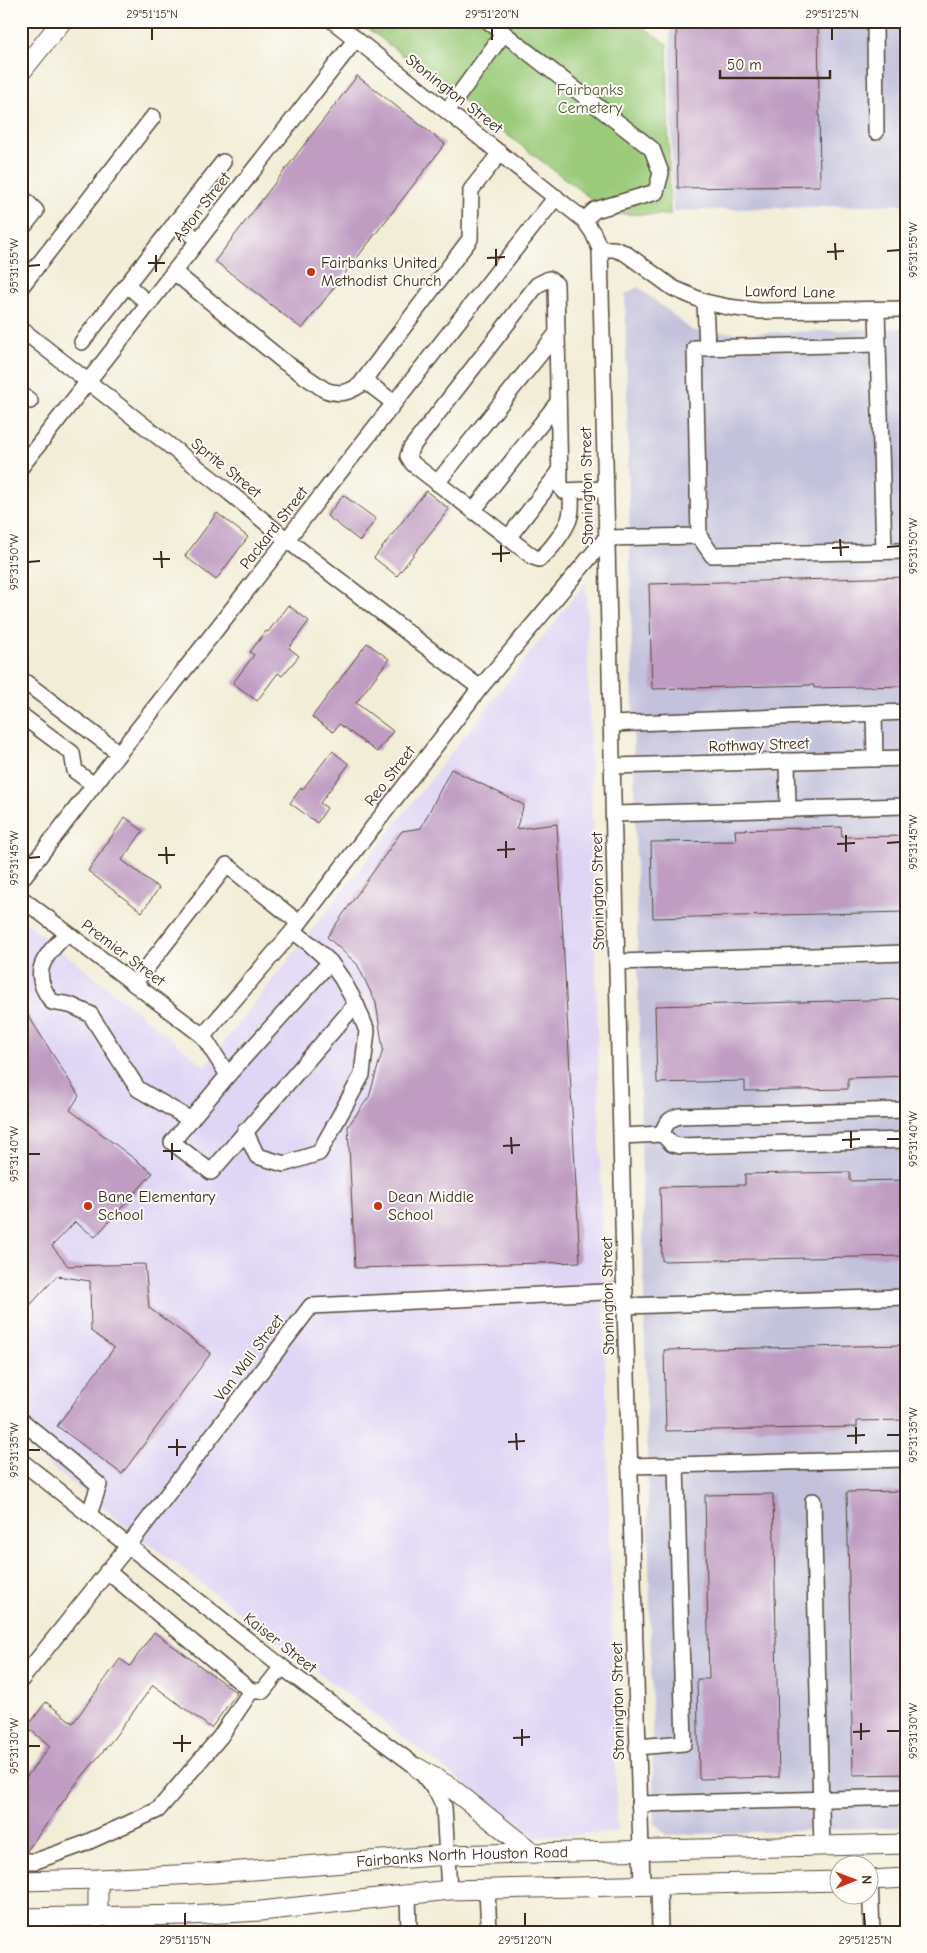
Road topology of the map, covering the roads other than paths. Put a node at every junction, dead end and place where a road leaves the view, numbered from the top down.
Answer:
1 (62, 21) edge
2 (333, 21) edge
3 (488, 21) edge
4 (875, 21) edge
5 (352, 31) edge
6 (504, 34) junction
7 (21, 72) edge
8 (447, 111) junction
9 (153, 117) dead end
10 (876, 132) dead end
11 (500, 152) junction
12 (223, 162) dead end
13 (21, 196) edge
14 (556, 197) junction
15 (584, 220) junction
16 (176, 221) junction
17 (21, 230) edge
18 (198, 241) junction
19 (600, 249) junction
20 (174, 272) junction
21 (127, 285) junction
22 (21, 288) edge
23 (705, 302) junction
24 (149, 304) junction
25 (906, 309) edge
26 (877, 310) junction
27 (21, 329) edge
28 (557, 333) junction
29 (82, 342) dead end
30 (878, 344) junction
31 (707, 348) junction
32 (364, 380) junction
33 (88, 382) junction
34 (558, 402) junction
35 (394, 403) junction
36 (21, 467) edge
37 (560, 472) junction
38 (437, 483) junction
39 (605, 489) junction
40 (571, 491) junction
41 (473, 511) junction
42 (699, 536) junction
43 (508, 538) junction
44 (606, 538) junction
45 (287, 540) junction
46 (906, 551) edge
47 (884, 552) junction
48 (21, 679) edge
49 (480, 688) junction
50 (906, 712) edge
51 (21, 714) edge
52 (874, 714) junction
53 (611, 724) junction
54 (120, 754) junction
55 (906, 758) edge
56 (875, 759) junction
57 (788, 762) junction
58 (613, 766) junction
59 (94, 785) junction
60 (906, 806) edge
61 (788, 809) junction
62 (614, 814) junction
63 (21, 880) edge
64 (21, 898) edge
65 (296, 927) junction
66 (67, 933) junction
67 (906, 953) edge
68 (330, 962) junction
69 (617, 962) junction
70 (134, 984) junction
71 (356, 1004) junction
72 (203, 1036) junction
73 (228, 1075) junction
74 (906, 1110) edge
75 (191, 1120) junction
76 (245, 1131) junction
77 (662, 1134) junction
78 (622, 1136) junction
79 (906, 1140) edge
80 (906, 1297) edge
81 (625, 1299) junction
82 (21, 1420) edge
83 (906, 1459) edge
84 (21, 1461) edge
85 (676, 1465) junction
86 (630, 1466) junction
87 (813, 1501) dead end
88 (89, 1515) junction
89 (128, 1546) junction
90 (107, 1571) junction
91 (282, 1667) junction
92 (23, 1675) edge
93 (251, 1691) junction
94 (637, 1747) junction
95 (418, 1768) junction
96 (906, 1796) edge
97 (821, 1799) junction
98 (639, 1804) junction
99 (906, 1844) edge
100 (822, 1847) junction
101 (640, 1852) junction
102 (533, 1853) junction
103 (447, 1855) junction
104 (21, 1861) edge
105 (906, 1878) edge
106 (880, 1879) edge
107 (98, 1880) junction
108 (21, 1881) edge
109 (830, 1881) edge
110 (651, 1885) junction
111 (449, 1890) junction
112 (487, 1890) junction
113 (408, 1895) junction
114 (871, 1906) edge
115 (21, 1918) edge
116 (98, 1925) edge
117 (409, 1932) edge
118 (488, 1932) edge
119 (660, 1932) edge
120 (872, 1932) edge

1 - 7 main road
2 - 5 street, Stonington Street
3 - 6 street
4 - 10 street
5 - 8 street, Stonington Street
5 - 18 street, Aston Street
6 - 8 street
6 - 15 street
8 - 11 street, Stonington Street
9 - 22 street
11 - 14 street, Stonington Street
11 - 32 street
12 - 16 street
13 - 17 street
14 - 15 street, Stonington Street
14 - 35 street, Packard Street
15 - 19 street, Stonington Street
16 - 18 street
16 - 21 street
18 - 20 street, Aston Street
19 - 23 street, Lawford Lane
19 - 39 street, Stonington Street
20 - 24 street, Aston Street
20 - 32 street
21 - 24 street
21 - 29 street
23 - 26 street, Lawford Lane
23 - 31 street
24 - 33 street, Aston Street
25 - 26 street, Lawford Lane
26 - 30 street
27 - 33 street, Sprite Street
28 - 34 street
28 - 38 street
28 - 38 street
30 - 31 street
30 - 47 street
31 - 42 street
32 - 35 street
33 - 36 street, Aston Street
33 - 45 street, Sprite Street
34 - 37 street
34 - 41 street
35 - 45 street, Packard Street
37 - 40 street
37 - 43 street
38 - 41 street
39 - 40 street
39 - 44 street, Stonington Street
40 - 43 street
41 - 43 street
42 - 44 street
42 - 47 street
44 - 49 street, Reo Street
44 - 53 street, Stonington Street
45 - 49 street, Sprite Street
45 - 54 street, Packard Street
46 - 47 street
48 - 54 street
49 - 65 street, Reo Street
50 - 52 street
51 - 59 street
52 - 53 street
52 - 56 street
53 - 58 street, Stonington Street
54 - 59 street, Packard Street
55 - 56 street, Rothway Street
56 - 57 street, Rothway Street
57 - 58 street, Rothway Street
57 - 61 street
58 - 62 street, Stonington Street
59 - 63 street, Packard Street
60 - 61 street
61 - 62 street
62 - 69 street, Stonington Street
64 - 66 street, Premier Street
65 - 68 street
65 - 70 street
65 - 72 street, Reo Street
66 - 70 street, Premier Street
66 - 75 street
67 - 69 street
68 - 71 street
68 - 73 street
69 - 78 street, Stonington Street
70 - 72 street, Premier Street
71 - 76 street
71 - 76 street
72 - 73 street
73 - 75 street
74 - 77 street
75 - 76 street
77 - 78 street
77 - 79 street
78 - 81 street, Stonington Street
80 - 81 street
81 - 86 street, Stonington Street
81 - 89 street, Van Wall Street
82 - 88 street
83 - 85 street
84 - 88 street, Kaiser Street
85 - 86 street
85 - 94 street
86 - 94 street, Stonington Street
87 - 97 street
88 - 89 street, Kaiser Street
89 - 90 street, Van Wall Street
89 - 91 street, Kaiser Street
90 - 92 street, Van Wall Street
90 - 93 street
91 - 93 street
91 - 95 street, Kaiser Street
93 - 104 street
94 - 98 street, Stonington Street
95 - 102 main road
95 - 103 street, Kaiser Street
96 - 97 street
97 - 98 street
97 - 100 street
98 - 101 street, Stonington Street
99 - 100 main road, Fairbanks North Houston Road
100 - 101 main road, Fairbanks North Houston Road
101 - 102 main road, Fairbanks North Houston Road
101 - 110 street, Stonington Street
102 - 103 main road, Fairbanks North Houston Road
103 - 107 main road, Fairbanks North Houston Road
103 - 111 street, Kaiser Street
105 - 106 main road
107 - 108 main road, Fairbanks North Houston Road
107 - 116 main road
109 - 110 main road, Fairbanks North Houston Road
110 - 112 main road, Fairbanks North Houston Road
110 - 119 street, Stonington Street
111 - 112 main road, Fairbanks North Houston Road
111 - 113 main road, Fairbanks North Houston Road
112 - 118 street
113 - 116 main road, Fairbanks North Houston Road
113 - 117 street
114 - 120 street
115 - 116 main road, Fairbanks North Houston Road

